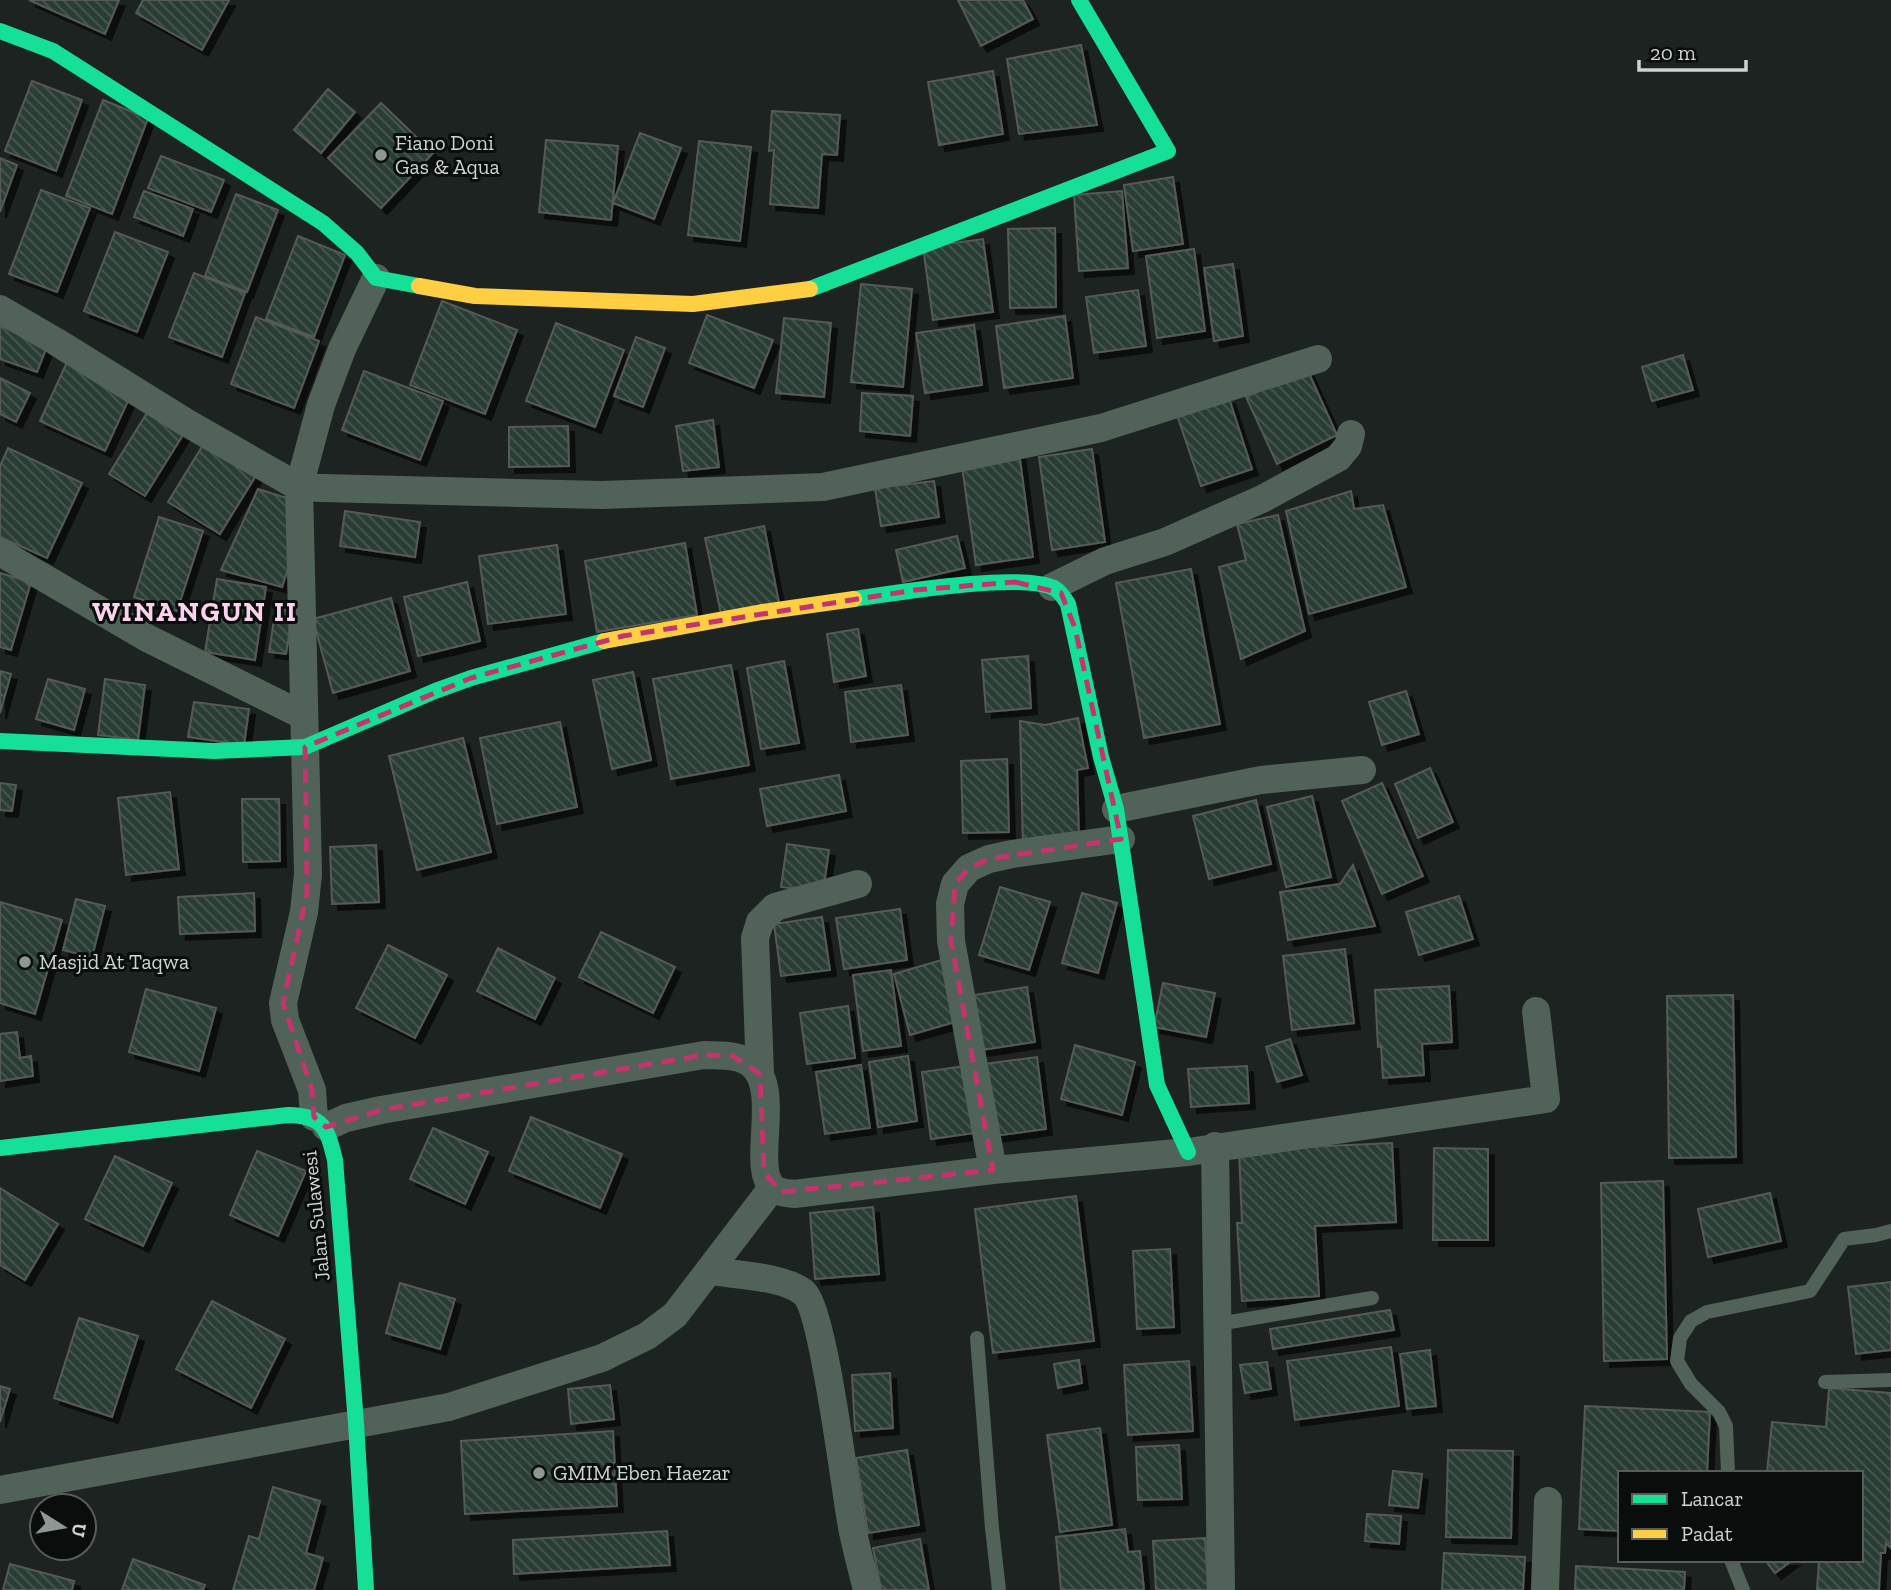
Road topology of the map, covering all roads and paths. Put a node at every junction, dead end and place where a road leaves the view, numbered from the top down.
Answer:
1 (1079, 0) edge
2 (0, 31) edge
3 (376, 278) junction
4 (0, 309) edge
5 (1318, 359) dead end
6 (1351, 434) dead end
7 (299, 487) junction
8 (0, 552) edge
9 (1052, 587) junction
10 (304, 716) junction
11 (0, 741) edge
12 (306, 747) junction
13 (1362, 770) dead end
14 (1116, 809) junction
15 (1121, 839) junction
16 (858, 884) dead end
17 (1536, 1011) dead end
18 (760, 1074) junction
19 (320, 1122) junction
20 (1215, 1146) junction
21 (0, 1148) edge
22 (1188, 1152) junction
23 (993, 1170) junction
24 (772, 1188) junction
25 (1891, 1231) edge
26 (710, 1271) junction
27 (1373, 1298) dead end
28 (1218, 1324) junction
29 (977, 1338) dead end
30 (1891, 1380) edge
31 (1825, 1382) dead end
32 (356, 1423) junction
33 (1728, 1471) edge
34 (0, 1490) edge
35 (1548, 1501) dead end
36 (1732, 1562) edge
37 (366, 1590) edge
38 (867, 1590) edge
39 (999, 1590) edge
40 (1221, 1590) edge
41 (1545, 1590) edge
42 (1743, 1590) edge

1 - 3 street
2 - 3 street
3 - 7 street
4 - 7 street
5 - 7 street
6 - 9 street
7 - 10 street
8 - 10 street
9 - 12 street
9 - 14 street
10 - 12 street
11 - 12 street
12 - 19 street
13 - 14 street
14 - 15 street
15 - 22 street
15 - 23 street
16 - 18 street
17 - 20 street
18 - 19 street
18 - 24 street
19 - 21 street
19 - 32 street, Jalan Sulawesi
20 - 22 street
20 - 28 street
22 - 23 street
23 - 24 street
24 - 26 street
25 - 33 lane
26 - 32 street
26 - 38 street
27 - 28 lane
28 - 40 street
29 - 39 lane
30 - 31 lane
32 - 34 street
32 - 37 street, Jalan Sulawesi
35 - 41 street
36 - 42 lane

